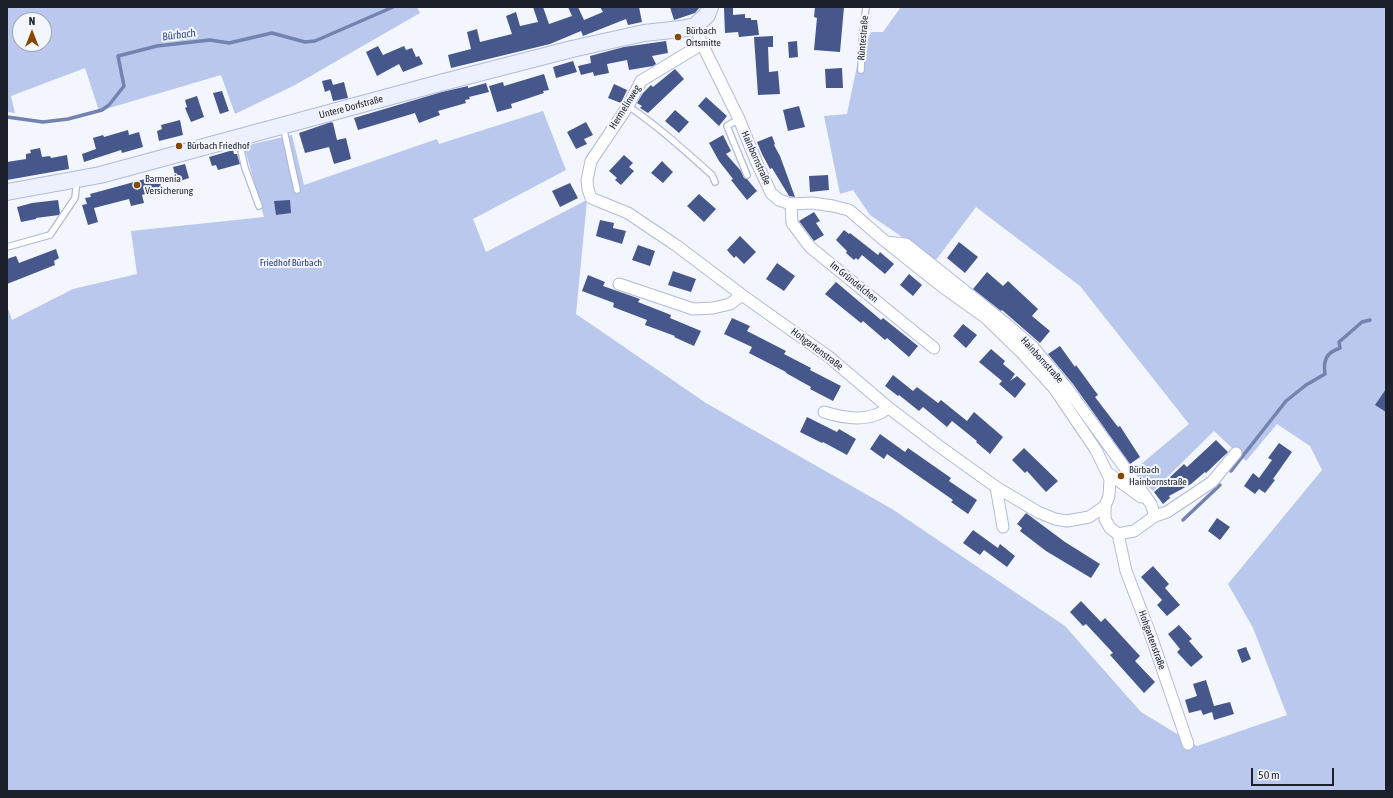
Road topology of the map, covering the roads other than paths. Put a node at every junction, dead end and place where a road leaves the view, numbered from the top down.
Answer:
1 (710, 7) edge
2 (866, 7) edge
3 (695, 26) junction
4 (702, 44) junction
5 (861, 70) dead end
6 (628, 106) junction
7 (739, 119) junction
8 (283, 126) junction
9 (238, 138) junction
10 (747, 175) dead end
11 (77, 180) junction
12 (715, 182) dead end
13 (297, 190) dead end
14 (7, 192) edge
15 (591, 198) joint
16 (790, 204) junction
17 (259, 206) dead end
18 (886, 242) junction
19 (7, 247) edge
20 (619, 284) dead end
21 (742, 295) junction
22 (934, 348) dead end
23 (889, 408) junction
24 (824, 412) dead end
25 (1236, 453) dead end
26 (1108, 473) junction
27 (996, 487) junction
28 (1147, 500) junction
29 (1105, 506) junction
30 (1155, 516) junction
31 (1003, 527) dead end
32 (1118, 534) junction
33 (1188, 744) dead end

1 - 3 street
2 - 5 lane, Rüntestraße
3 - 4 street, Hainbornstraße
3 - 8 street, Untere Dorfstraße
4 - 6 street, Hermelinweg
4 - 7 street, Hainbornstraße
6 - 12 lane
6 - 15 street, Hermelinweg
7 - 10 lane
7 - 16 street, Hainbornstraße
8 - 9 street, Untere Dorfstraße
8 - 13 lane
9 - 11 street, Untere Dorfstraße
9 - 17 lane
11 - 14 street, Untere Dorfstraße
11 - 19 lane
15 - 21 street, Hohgartenstraße
16 - 18 street, Hainbornstraße
16 - 22 street, Im Gründelchen
18 - 26 street, Hainbornstraße
18 - 28 street, Hainbornstraße
20 - 21 street
21 - 23 street, Hohgartenstraße
23 - 24 street
23 - 27 street, Hohgartenstraße
25 - 30 street
26 - 28 street, Hainbornstraße
26 - 29 street, Hainbornstraße
27 - 29 street, Hohgartenstraße
27 - 31 street
28 - 30 street, Hainbornstraße
29 - 32 street, Hainbornstraße
30 - 32 street
32 - 33 street, Hohgartenstraße

